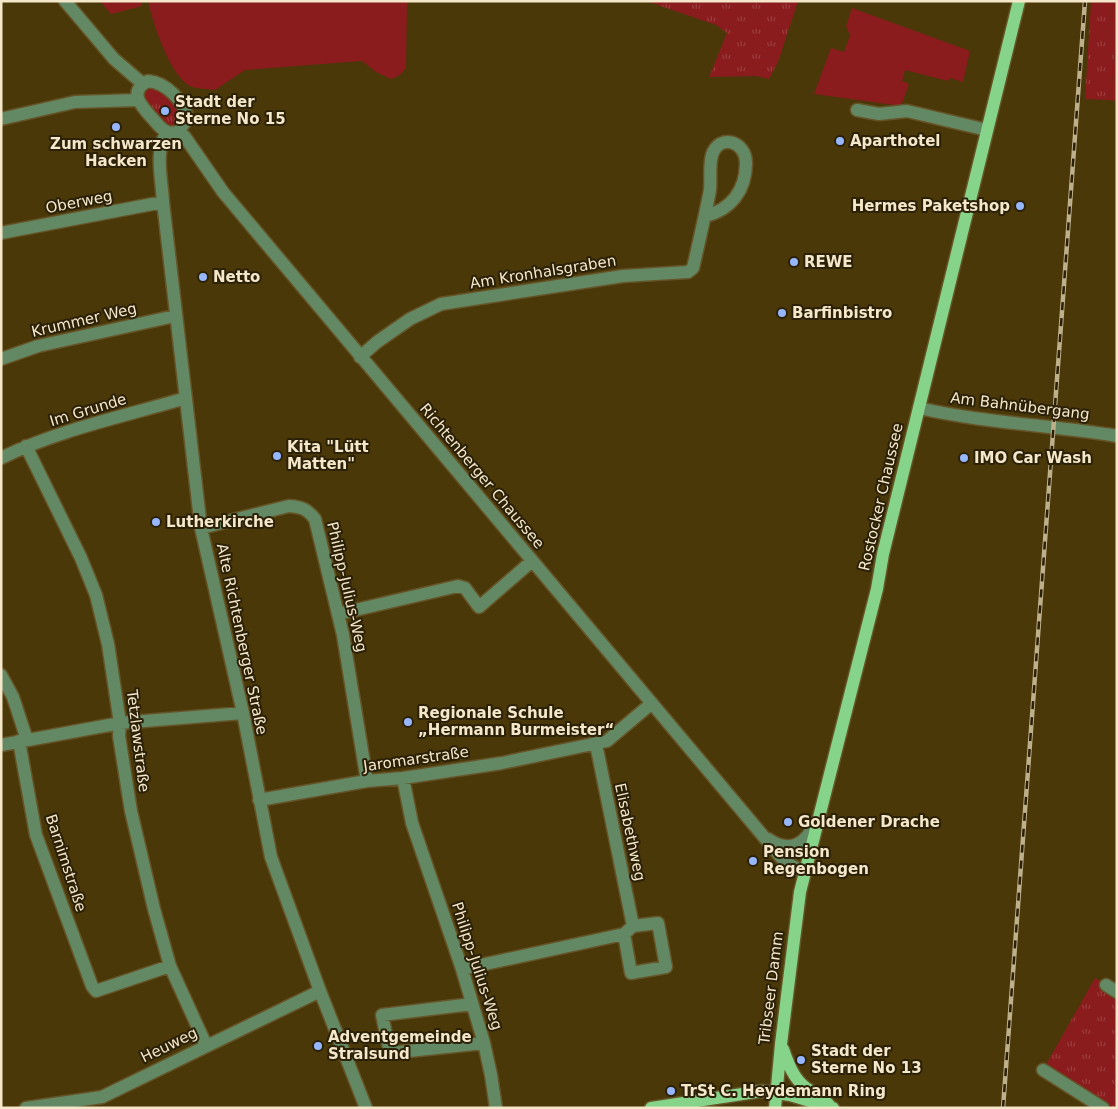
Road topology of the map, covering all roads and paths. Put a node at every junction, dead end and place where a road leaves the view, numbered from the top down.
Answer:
1 (65, 1) edge
2 (1019, 1) edge
3 (143, 84) junction
4 (138, 100) junction
5 (858, 110) dead end
6 (1, 119) edge
7 (987, 130) junction
8 (173, 132) junction
9 (163, 202) junction
10 (705, 216) junction
11 (1, 233) edge
12 (175, 316) junction
13 (360, 357) junction
14 (1, 359) edge
15 (186, 398) junction
16 (919, 408) junction
17 (1117, 436) edge
18 (26, 446) junction
19 (1, 458) edge
20 (201, 528) junction
21 (532, 561) junction
22 (338, 614) junction
23 (1, 675) edge
24 (652, 703) junction
25 (243, 712) junction
26 (120, 723) junction
27 (23, 740) junction
28 (596, 744) junction
29 (1, 745) edge
30 (403, 778) junction
31 (367, 781) junction
32 (259, 800) junction
33 (820, 817) junction
34 (765, 837) junction
35 (804, 872) junction
36 (170, 966) junction
37 (462, 968) junction
38 (320, 991) junction
39 (472, 1004) junction
40 (484, 1043) junction
41 (781, 1044) junction
42 (206, 1045) junction
43 (1043, 1070) dead end
44 (777, 1092) junction
45 (832, 1107) edge
46 (26, 1108) edge
47 (366, 1108) edge
48 (496, 1108) edge
49 (651, 1108) edge
50 (775, 1108) edge
51 (1103, 1108) edge

1 - 3 street
2 - 7 main road, Rostocker Chaussee
3 - 4 street
3 - 8 street, Alte Richtenberger Straße
4 - 6 street
4 - 8 street, Richtenberger Chaussee
5 - 7 street
7 - 16 main road, Rostocker Chaussee
8 - 9 street, Alte Richtenberger Straße
8 - 13 street, Richtenberger Chaussee
9 - 11 street, Oberweg
9 - 12 street, Alte Richtenberger Straße
10 - 10 street, Am Kronhalsgraben
10 - 13 street, Am Kronhalsgraben
12 - 14 street, Krummer Weg
12 - 15 street, Alte Richtenberger Straße
13 - 21 street, Richtenberger Chaussee
15 - 18 street, Im Grunde
15 - 20 street, Alte Richtenberger Straße
16 - 17 street, Am Bahnübergang
16 - 33 main road, Rostocker Chaussee
18 - 19 street, Im Grunde
18 - 26 street, Tetzlawstraße
20 - 22 street, Philipp-Julius-Weg
20 - 25 street, Alte Richtenberger Straße
21 - 22 street
21 - 24 street, Richtenberger Chaussee
22 - 31 street, Philipp-Julius-Weg
23 - 27 street, Barnimstraße
24 - 28 street, Jaromarstraße
24 - 34 street, Richtenberger Chaussee
25 - 26 street
25 - 32 street, Alte Richtenberger Straße
26 - 27 street
26 - 36 street, Tetzlawstraße
27 - 29 street
27 - 36 street, Barnimstraße
28 - 30 street, Jaromarstraße
28 - 37 street, Elisabethweg
30 - 31 street, Jaromarstraße
30 - 37 street, Philipp-Julius-Weg
31 - 32 street, Jaromarstraße
32 - 38 street, Alte Richtenberger Straße
33 - 34 street, Richtenberger Chaussee
33 - 35 main road, Rostocker Chaussee
34 - 35 street, Richtenberger Chaussee
35 - 41 main road, Tribseer Damm
36 - 42 street, Tetzlawstraße
37 - 39 street, Philipp-Julius-Weg
38 - 42 street, Heuweg
38 - 47 street, Alte Richtenberger Straße
39 - 40 street, Philipp-Julius-Weg
39 - 40 street
40 - 48 street, Philipp-Julius-Weg
41 - 44 main road, Tribseer Damm
41 - 45 main road
42 - 46 street, Heuweg
43 - 51 street
44 - 45 main road
44 - 49 main road
44 - 50 main road, Tribseer Damm

